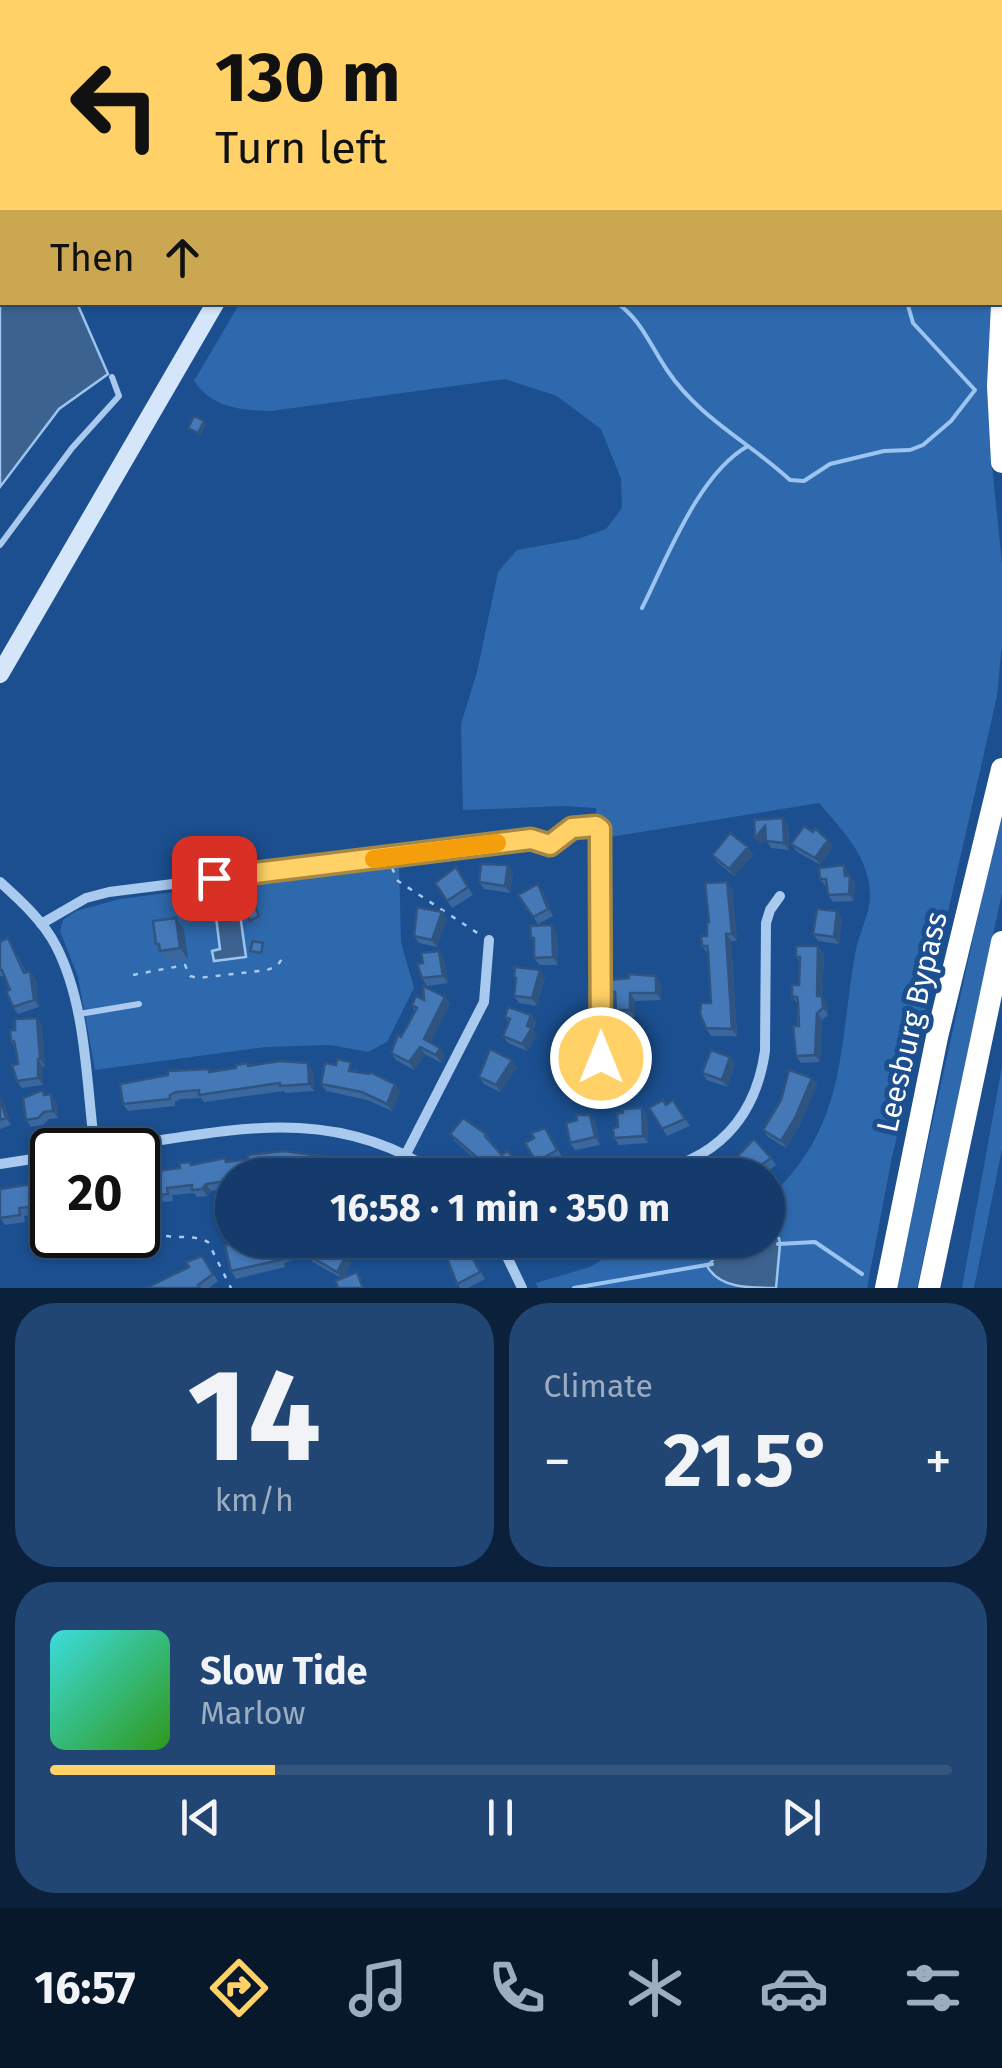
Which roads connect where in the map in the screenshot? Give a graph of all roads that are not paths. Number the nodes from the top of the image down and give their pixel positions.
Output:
1 (214, 305) edge
2 (1002, 305) edge
3 (112, 377) dead end
4 (1002, 462) edge
5 (0, 546) edge
6 (0, 674) edge
7 (1002, 770) edge
8 (550, 845) joint
9 (0, 882) edge
10 (780, 896) dead end
11 (41, 924) junction
12 (488, 940) road end
13 (1002, 942) edge
14 (139, 1004) dead end
15 (78, 1014) junction
16 (601, 1058) edge
17 (92, 1128) edge
18 (160, 1141) edge
19 (406, 1154) junction
20 (412, 1158) edge
21 (694, 1158) edge
22 (30, 1159) edge
23 (0, 1164) edge
24 (508, 1258) edge
25 (522, 1288) edge
26 (886, 1288) edge
27 (928, 1288) edge

1 - 6 main road
2 - 4 highway
3 - 5 lane
7 - 26 highway, Leesburg Bypass
8 - 11 street
8 - 16 lane
9 - 11 street
10 - 21 street
11 - 15 street
12 - 19 street
13 - 27 highway
14 - 15 lane
15 - 17 street
18 - 19 street
19 - 20 street
22 - 23 street
24 - 25 street

